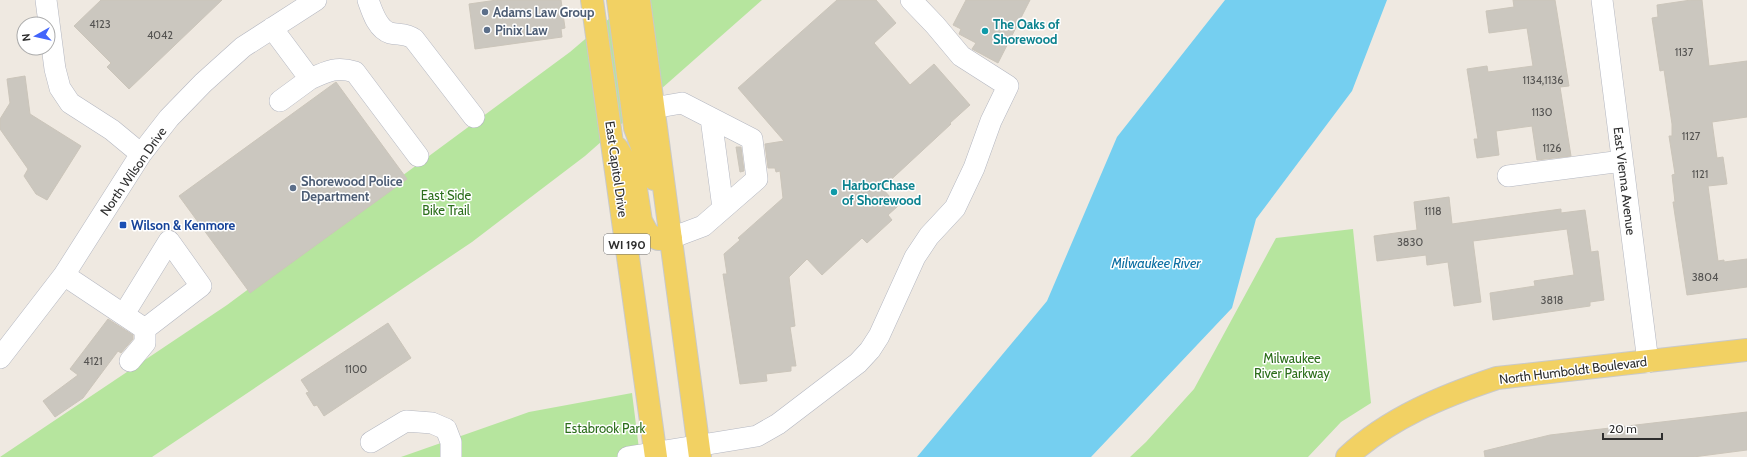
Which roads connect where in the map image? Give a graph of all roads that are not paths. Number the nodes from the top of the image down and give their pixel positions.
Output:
1 (46, 0) edge
2 (316, 0) edge
3 (368, 0) edge
4 (592, 0) edge
5 (618, 0) edge
6 (639, 0) edge
7 (912, 0) edge
8 (1602, 0) edge
9 (272, 28) junction
10 (310, 78) junction
11 (280, 101) dead end
12 (653, 108) junction
13 (474, 117) dead end
14 (711, 118) junction
15 (613, 140) junction
16 (141, 154) junction
17 (418, 156) dead end
18 (1622, 161) junction
19 (1508, 176) dead end
20 (723, 208) junction
21 (670, 229) junction
22 (64, 275) junction
23 (124, 314) junction
24 (145, 329) junction
25 (1747, 350) edge
26 (0, 358) edge
27 (130, 361) dead end
28 (1648, 362) junction
29 (371, 442) dead end
30 (699, 451) edge
31 (656, 454) edge
32 (450, 457) edge
33 (628, 457) edge
34 (1347, 457) edge

1 - 16 street
2 - 9 street, North Wilson Drive
3 - 13 street
4 - 15 main road, East Capitol Drive / WI 190
5 - 21 main road
6 - 12 main road
7 - 30 street
8 - 18 street, East Vienna Avenue
9 - 10 street
9 - 16 street, North Wilson Drive
10 - 11 street
10 - 17 street
12 - 14 street
12 - 21 main road
14 - 20 street
14 - 20 street
15 - 21 main road
15 - 31 main road, East Capitol Drive / WI 190
16 - 22 street, North Wilson Drive
18 - 19 street
18 - 28 street, East Vienna Avenue
20 - 21 street
21 - 30 main road
22 - 23 street
22 - 26 street, North Wilson Drive
23 - 24 street
23 - 24 street
24 - 27 street
25 - 28 main road, North Humboldt Boulevard
28 - 34 main road, North Humboldt Boulevard
29 - 32 street
30 - 31 street
31 - 33 street

